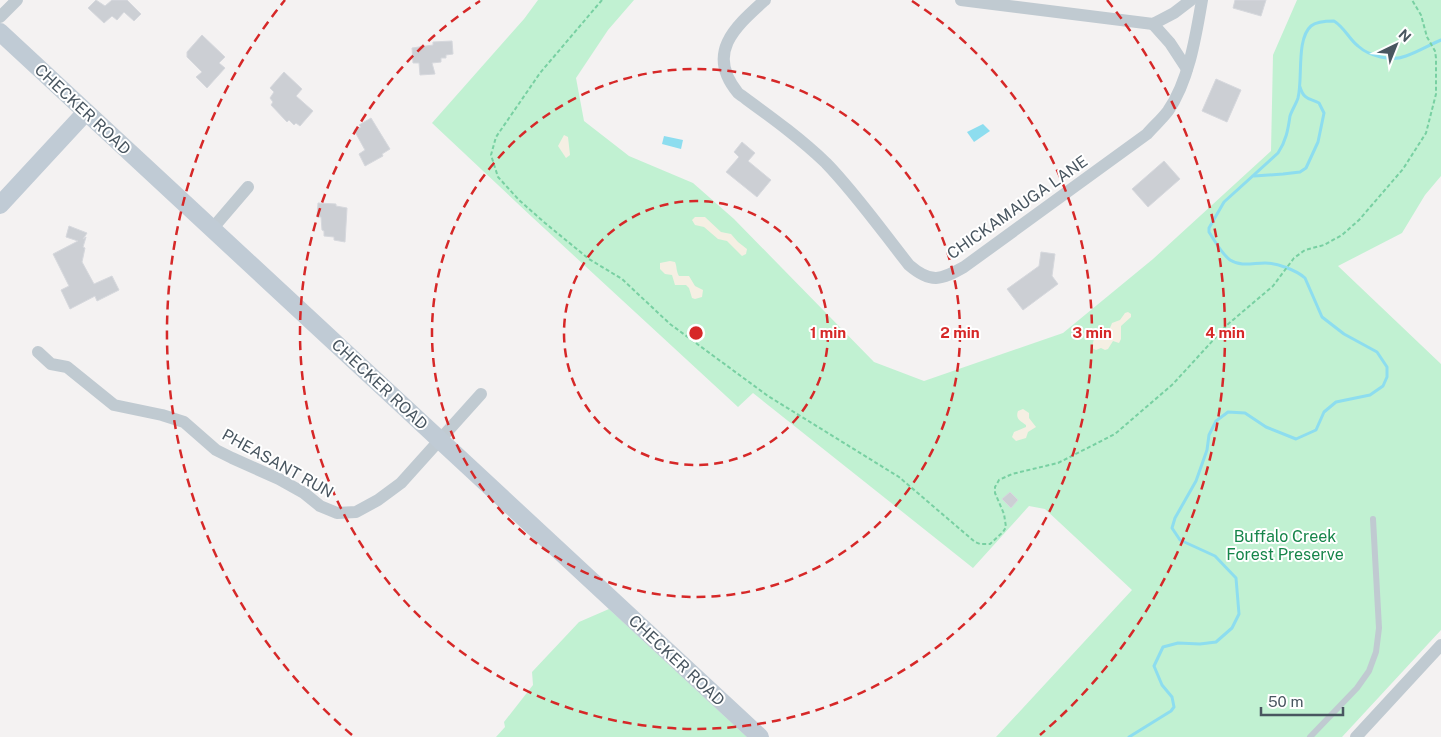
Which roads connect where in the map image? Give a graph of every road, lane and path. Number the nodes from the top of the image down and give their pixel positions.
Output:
1 (18, 0) edge
2 (602, 0) edge
3 (765, 0) edge
4 (962, 0) edge
5 (1191, 0) edge
6 (1202, 0) edge
7 (1412, 0) edge
8 (0, 17) edge
9 (1153, 24) junction
10 (0, 32) edge
11 (1187, 69) junction
12 (86, 112) junction
13 (248, 187) dead end
14 (0, 205) edge
15 (212, 229) junction
16 (38, 352) dead end
17 (481, 394) dead end
18 (440, 440) junction
19 (1373, 519) dead end
20 (1441, 645) edge
21 (760, 737) edge
22 (1310, 737) edge
23 (1356, 737) edge

1 - 8 street
2 - 7 path
3 - 11 street, CHICKAMAUGA LANE
4 - 9 street
5 - 9 street
6 - 11 street, CHICKAMAUGA LANE
9 - 11 street
10 - 12 street, CHECKER ROAD
12 - 14 street
12 - 15 street, CHECKER ROAD
13 - 15 street
15 - 18 street, CHECKER ROAD
16 - 18 street, PHEASANT RUN
17 - 18 street, PHEASANT RUN
18 - 21 street, CHECKER ROAD
19 - 22 lane
20 - 23 street

